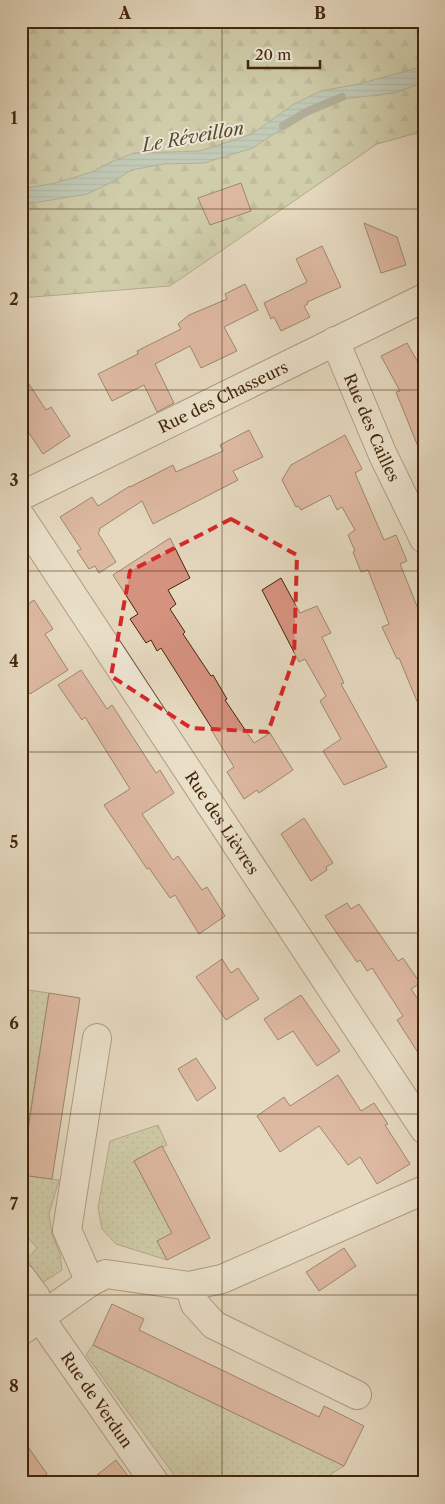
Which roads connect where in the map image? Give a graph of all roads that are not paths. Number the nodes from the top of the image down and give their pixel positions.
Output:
1 (424, 298) edge
2 (335, 341) junction
3 (21, 496) edge
4 (21, 517) edge
5 (424, 539) edge
6 (96, 1038) dead end
7 (424, 1129) edge
8 (424, 1190) edge
9 (21, 1277) edge
10 (90, 1282) junction
11 (189, 1286) junction
12 (31, 1325) edge
13 (357, 1395) dead end
14 (155, 1483) edge

1 - 2 street, Rue des Chasseurs
2 - 3 street, Rue des Chasseurs
2 - 5 street, Rue des Cailles
4 - 7 street, Rue des Lièvres
6 - 10 street
8 - 11 street
9 - 12 street
10 - 11 street
10 - 12 street
11 - 13 street
12 - 14 street, Rue de Verdun

